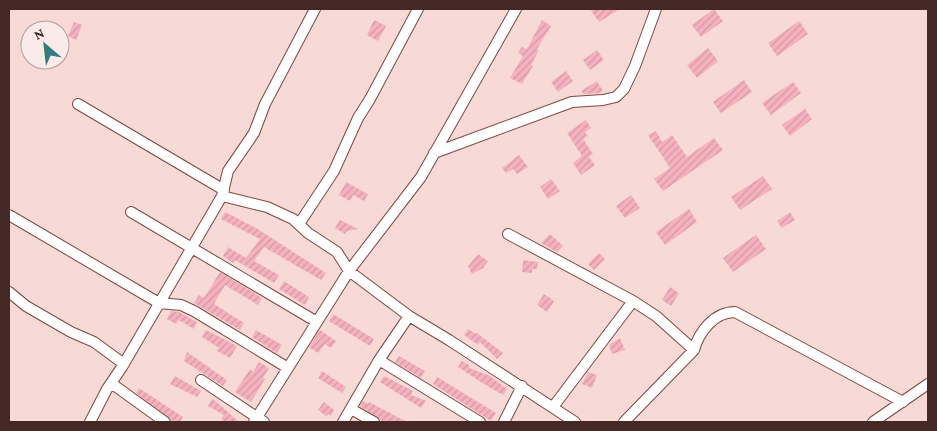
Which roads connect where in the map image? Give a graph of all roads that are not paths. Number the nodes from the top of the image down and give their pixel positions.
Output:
1 (315, 9) edge
2 (418, 9) edge
3 (516, 9) edge
4 (656, 9) edge
5 (78, 104) dead end
6 (434, 152) junction
7 (223, 193) junction
8 (131, 212) dead end
9 (9, 215) edge
10 (299, 224) junction
11 (508, 234) dead end
12 (192, 248) junction
13 (349, 271) junction
14 (9, 292) edge
15 (633, 300) junction
16 (159, 303) junction
17 (409, 316) junction
18 (317, 322) junction
19 (694, 350) junction
20 (379, 360) junction
21 (124, 364) junction
22 (288, 368) junction
23 (928, 376) edge
24 (201, 380) dead end
25 (111, 383) junction
26 (522, 386) junction
27 (925, 386) edge
28 (903, 402) junction
29 (553, 407) junction
30 (351, 409) junction
31 (258, 421) edge
32 (90, 422) edge
33 (165, 422) edge
34 (343, 422) edge
35 (374, 422) edge
36 (480, 422) edge
37 (504, 422) edge
38 (575, 422) edge
39 (624, 422) edge
40 (873, 422) edge

1 - 7 street
2 - 10 street
3 - 6 street
4 - 6 street
5 - 7 street
6 - 13 street
7 - 10 street
7 - 12 street
8 - 12 street
9 - 16 street
10 - 13 street
11 - 15 street
12 - 16 street
12 - 18 street
13 - 17 street
13 - 18 street
14 - 21 street
15 - 19 street
15 - 29 street
16 - 21 street
16 - 22 street
17 - 20 street
17 - 26 street
18 - 22 street
19 - 28 street
19 - 39 street
20 - 30 street
20 - 36 street
21 - 25 street
22 - 31 street
23 - 27 street
24 - 31 street
25 - 32 street
25 - 33 street
26 - 29 street
26 - 37 street
27 - 28 street
28 - 40 street
29 - 38 street
30 - 34 street
30 - 35 street

